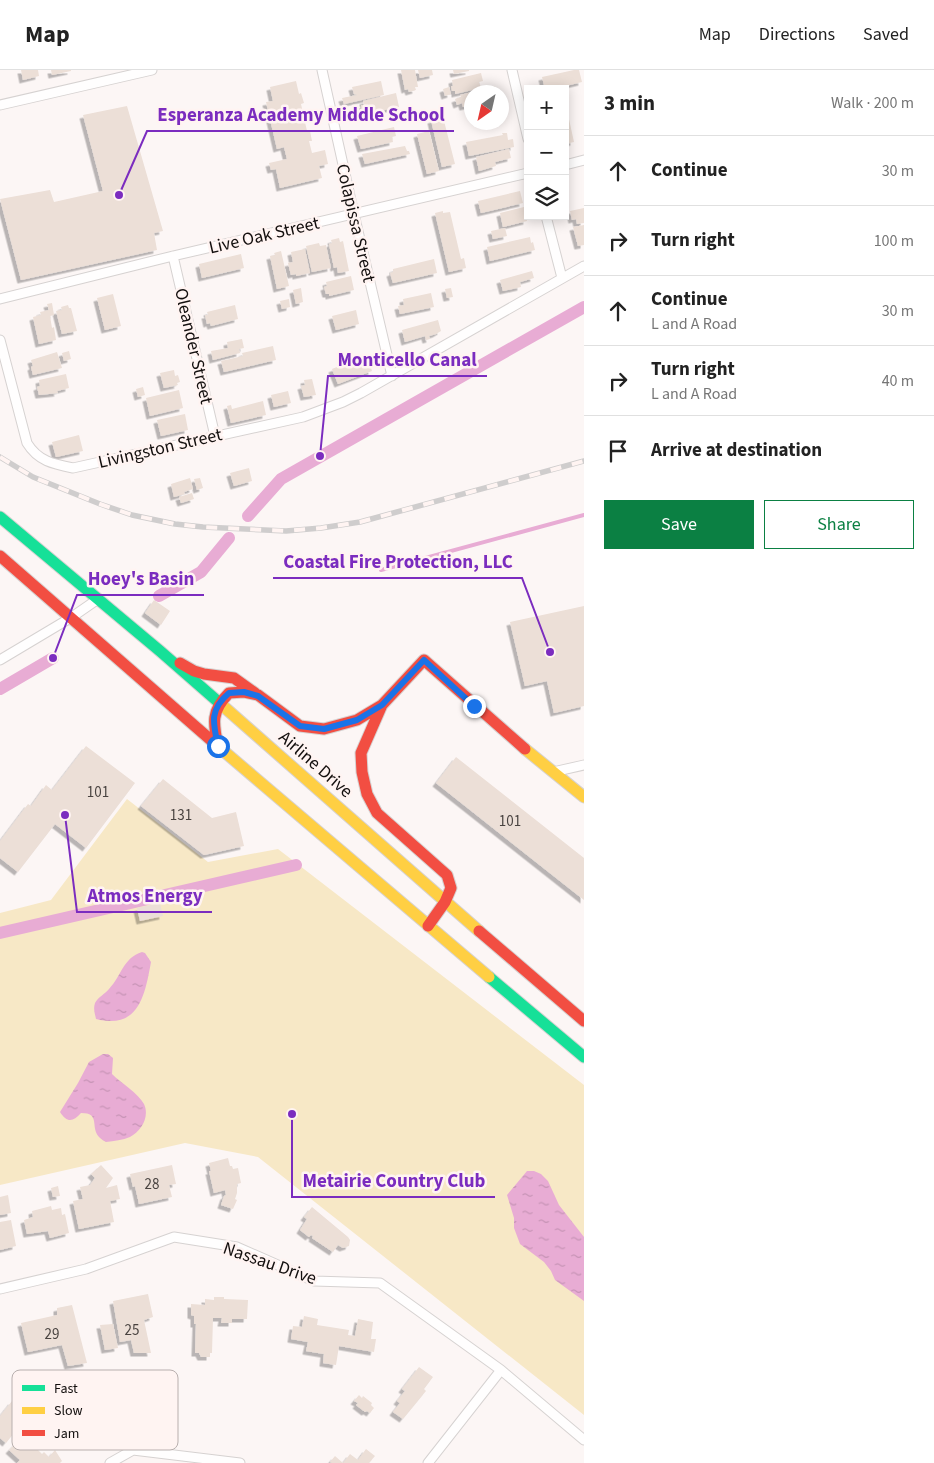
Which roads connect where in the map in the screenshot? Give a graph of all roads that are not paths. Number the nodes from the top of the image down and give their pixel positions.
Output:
1 (152, 70) edge
2 (322, 70) edge
3 (512, 70) edge
4 (129, 73) edge
5 (0, 105) edge
6 (526, 130) edge
7 (584, 160) edge
8 (569, 164) edge
9 (524, 174) edge
10 (354, 214) junction
11 (547, 220) edge
12 (173, 256) junction
13 (584, 266) edge
14 (562, 278) junction
15 (0, 299) edge
16 (0, 340) edge
17 (392, 376) junction
18 (215, 436) junction
19 (0, 517) edge
20 (0, 556) edge
21 (98, 599) junction
22 (72, 617) junction
23 (160, 651) junction
24 (0, 660) edge
25 (258, 696) junction
26 (219, 703) junction
27 (382, 705) junction
28 (218, 746) junction
29 (584, 765) edge
30 (553, 772) junction
31 (584, 797) edge
32 (445, 902) junction
33 (428, 926) junction
34 (584, 1021) edge
35 (584, 1057) edge
36 (0, 1289) edge
37 (500, 1370) junction
38 (584, 1440) edge
39 (110, 1463) edge
40 (240, 1463) edge
41 (428, 1463) edge

1 - 4 street
2 - 10 street, Colapissa Street
3 - 6 street
4 - 5 street
7 - 8 street
9 - 10 street, Live Oak Street
10 - 12 street, Live Oak Street
10 - 17 street, Colapissa Street
11 - 14 street
12 - 15 street, Live Oak Street
12 - 18 street, Oleander Street
13 - 14 street, Livingston Street
14 - 17 street, Livingston Street
16 - 18 street, Livingston Street
17 - 18 street, Livingston Street
19 - 21 main road, Airline Drive
20 - 22 main road
21 - 22 street
21 - 23 main road, Airline Drive
22 - 24 street
22 - 28 main road
23 - 25 main road
23 - 26 main road, Airline Drive
25 - 26 main road
25 - 27 main road
26 - 28 main road
26 - 32 main road, Airline Drive
27 - 30 main road
27 - 32 main road
28 - 33 main road
29 - 30 street
30 - 31 main road
32 - 33 main road
32 - 34 main road, Airline Drive
33 - 35 main road
36 - 37 street, Nassau Drive
37 - 38 street, Nassau Drive
37 - 41 street
39 - 40 street

